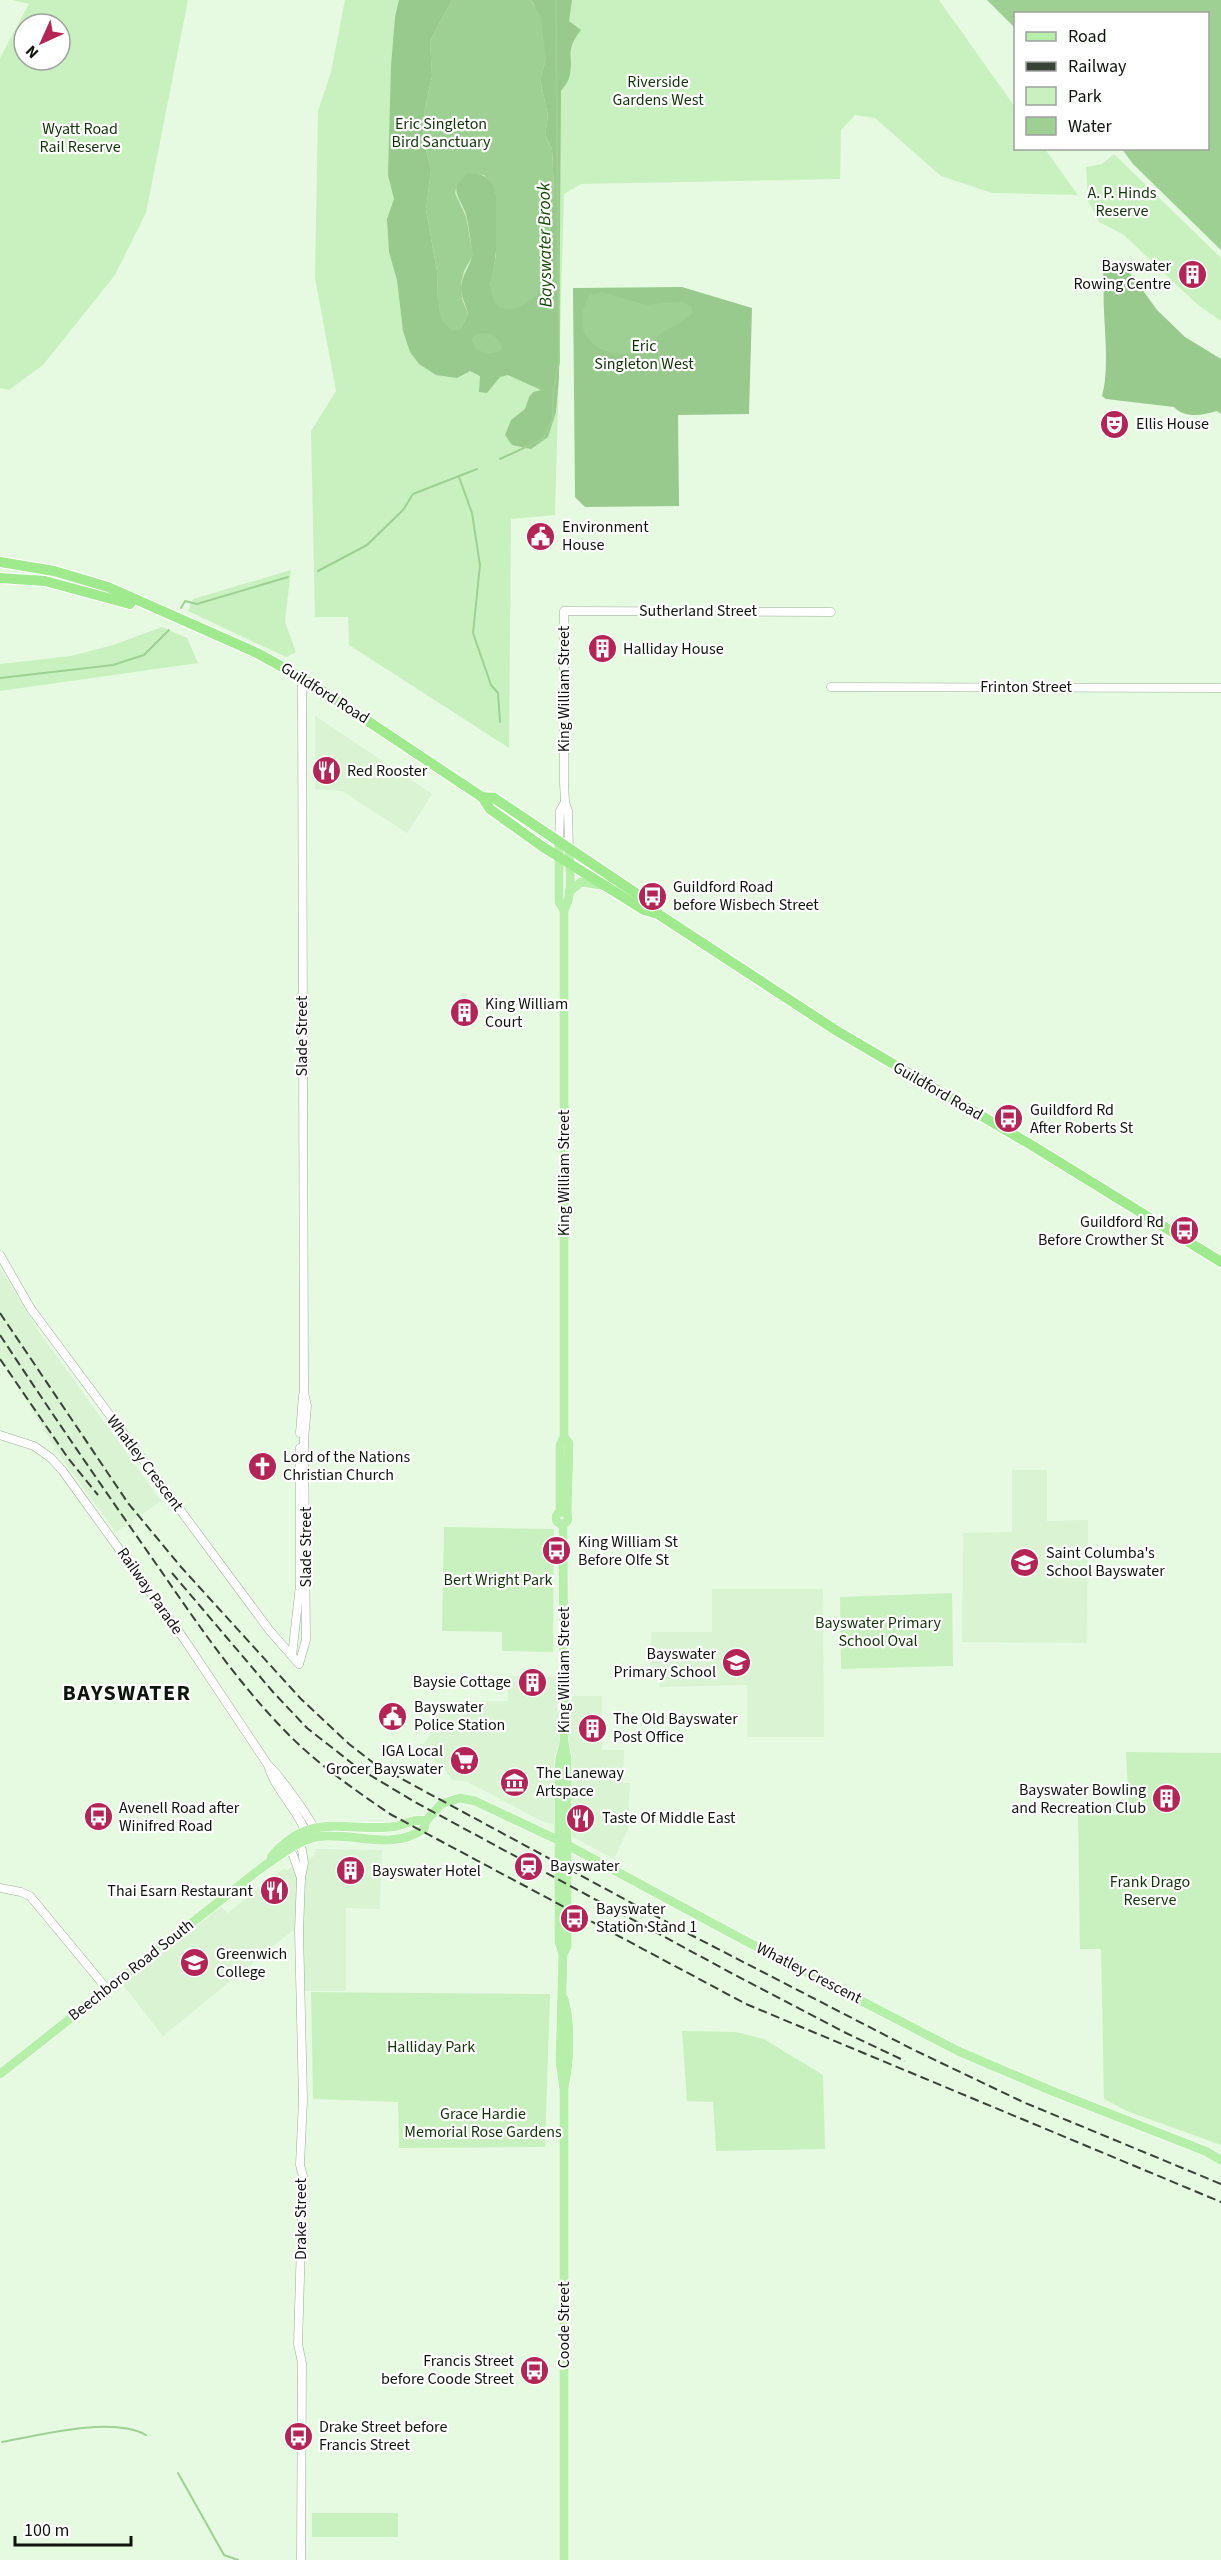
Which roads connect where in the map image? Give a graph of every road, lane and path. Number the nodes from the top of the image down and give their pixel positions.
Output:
1 (0, 564) edge
2 (0, 578) edge
3 (157, 611) junction
4 (564, 611) joint
5 (831, 612) dead end
6 (306, 680) junction
7 (831, 687) dead end
8 (1221, 688) edge
9 (482, 797) junction
10 (564, 846) junction
11 (564, 860) junction
12 (605, 886) junction
13 (569, 892) junction
14 (564, 910) junction
15 (658, 914) junction
16 (0, 1255) edge
17 (1221, 1262) edge
18 (304, 1393) junction
19 (0, 1435) edge
20 (12, 1439) junction
21 (0, 1441) edge
22 (292, 1656) junction
23 (299, 1664) joint
24 (564, 1744) junction
25 (426, 1821) junction
26 (567, 1824) joint
27 (312, 1833) junction
28 (296, 1840) junction
29 (563, 1843) junction
30 (287, 1847) junction
31 (301, 1878) junction
32 (0, 1887) edge
33 (107, 1989) junction
34 (0, 2074) edge
35 (1205, 2151) junction
36 (1221, 2154) edge
37 (1221, 2160) edge
38 (301, 2560) edge
39 (564, 2560) edge

1 - 3 highway, Guildford Road
2 - 3 highway, Guildford Road
3 - 6 highway, Guildford Road
4 - 5 street, Sutherland Street
4 - 10 street, King William Street
6 - 9 highway, Guildford Road
6 - 18 street, Slade Street
7 - 8 street, Frinton Street
9 - 10 highway, Guildford Road
9 - 11 highway, Guildford Road
10 - 11 main road, King William Street
10 - 15 highway, Guildford Road
11 - 12 highway, Guildford Road
11 - 13 main road, King William Street
11 - 14 main road, King William Street
12 - 13 main road
12 - 15 highway, Guildford Road
13 - 14 main road, King William Street
14 - 24 main road, King William Street
15 - 17 highway, Guildford Road
16 - 22 street, Whatley Crescent
18 - 22 street, Slade Street
18 - 23 street, Slade Street
19 - 20 street, Railway Parade
20 - 21 street, Railway Parade
20 - 27 street, Railway Parade
22 - 23 street, Whatley Crescent
24 - 26 main road, King William Street
24 - 29 main road, King William Street
25 - 27 main road
25 - 27 main road, Whatley Crescent
25 - 29 main road, Whatley Crescent
26 - 29 main road, Coode Street
27 - 28 main road, Beechboro Road South
28 - 30 main road, Beechboro Road South
28 - 31 street, Drake Street
29 - 35 main road, Whatley Crescent
29 - 39 main road, Coode Street
30 - 31 street, Drake Street
30 - 33 main road, Beechboro Road South
31 - 38 street, Drake Street
32 - 33 street
33 - 34 main road, Beechboro Road South
35 - 36 main road, Whatley Crescent
35 - 37 main road, Whatley Crescent

